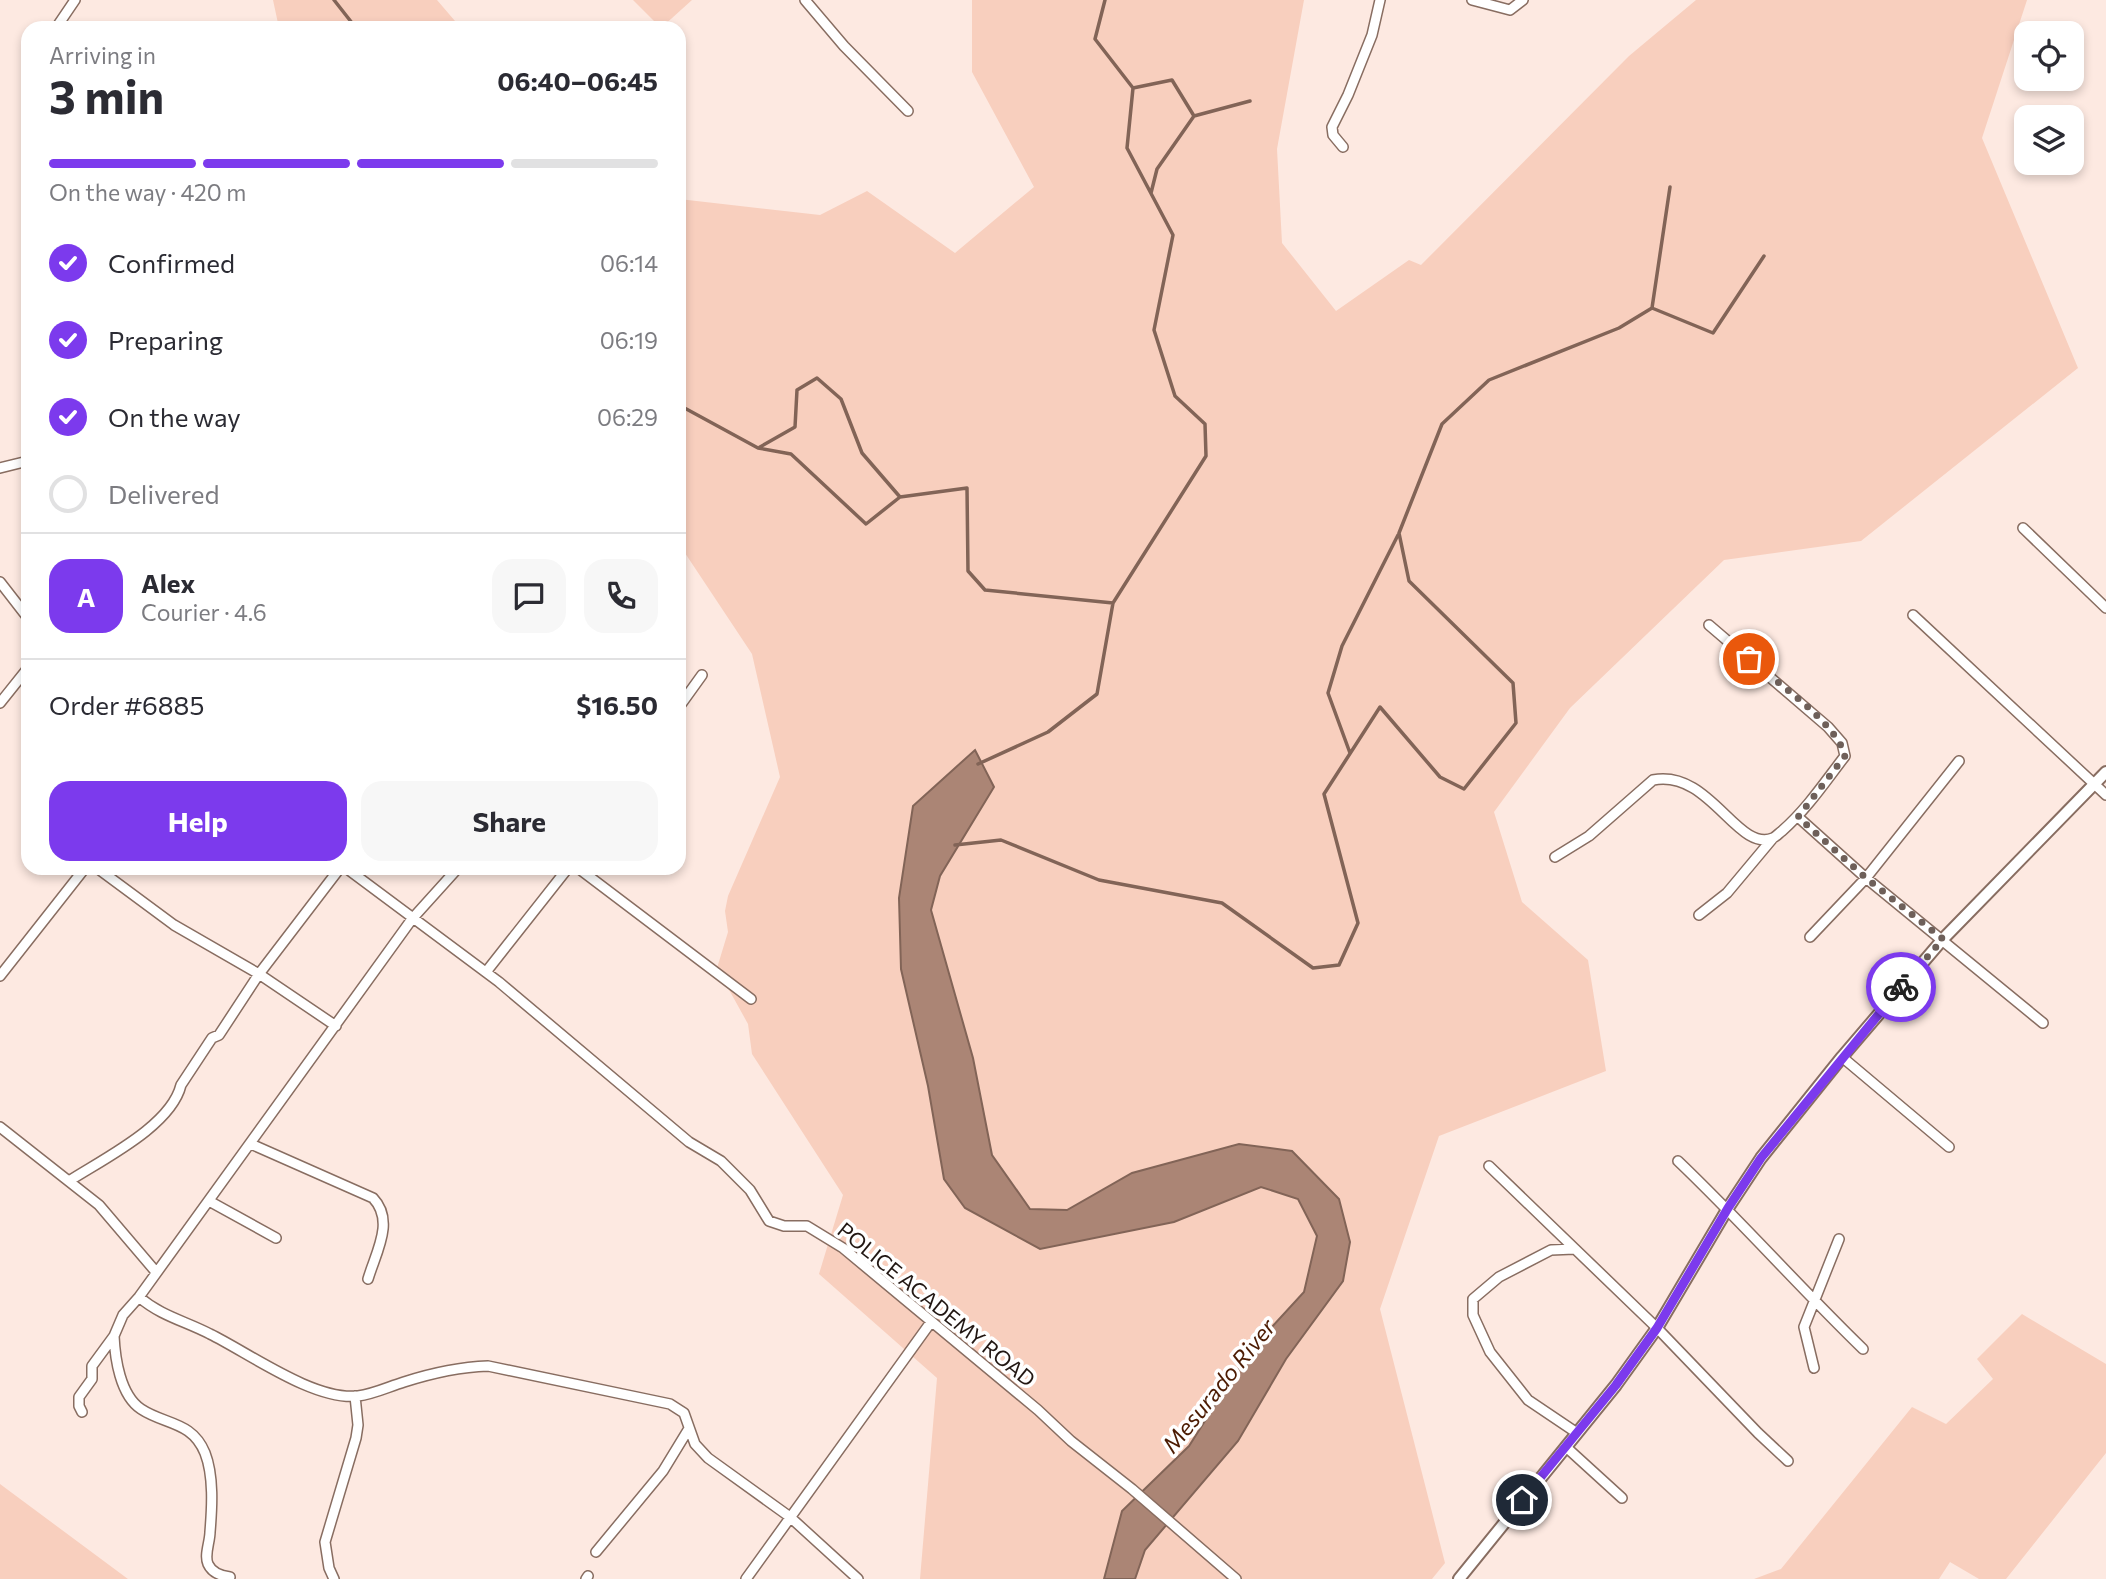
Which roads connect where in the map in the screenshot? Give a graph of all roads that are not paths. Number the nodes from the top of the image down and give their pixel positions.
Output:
1 (75, 0) edge
2 (805, 0) edge
3 (1380, 0) edge
4 (1472, 0) edge
5 (1523, 0) edge
6 (61, 21) edge
7 (908, 111) dead end
8 (1343, 147) dead end
9 (21, 463) edge
10 (0, 468) edge
11 (2023, 528) dead end
12 (0, 582) edge
13 (2106, 608) edge
14 (21, 609) edge
15 (1913, 615) dead end
16 (1709, 625) dead end
17 (702, 675) dead end
18 (21, 677) edge
19 (686, 697) edge
20 (0, 704) edge
21 (1959, 761) dead end
22 (2106, 772) edge
23 (2094, 784) junction
24 (2106, 795) edge
25 (1798, 817) junction
26 (1773, 838) junction
27 (1555, 857) dead end
28 (79, 875) edge
29 (106, 875) edge
30 (335, 875) edge
31 (355, 875) edge
32 (452, 875) edge
33 (562, 875) edge
34 (587, 875) edge
35 (1866, 878) junction
36 (1699, 915) dead end
37 (412, 919) junction
38 (1810, 937) dead end
39 (1943, 939) junction
40 (485, 972) junction
41 (259, 974) junction
42 (0, 976) edge
43 (751, 999) dead end
44 (2043, 1023) dead end
45 (335, 1026) junction
46 (1842, 1057) junction
47 (0, 1127) edge
48 (251, 1144) junction
49 (1949, 1147) dead end
50 (1678, 1161) dead end
51 (1489, 1166) dead end
52 (69, 1181) junction
53 (209, 1201) junction
54 (1728, 1208) junction
55 (276, 1238) dead end
56 (1839, 1239) dead end
57 (1574, 1250) junction
58 (156, 1272) junction
59 (368, 1279) dead end
60 (139, 1297) junction
61 (1815, 1302) junction
62 (931, 1322) junction
63 (1657, 1328) junction
64 (114, 1336) junction
65 (1863, 1349) dead end
66 (1814, 1368) dead end
67 (355, 1396) junction
68 (82, 1412) dead end
69 (688, 1430) junction
70 (1577, 1433) junction
71 (1566, 1447) junction
72 (1788, 1461) dead end
73 (1622, 1498) dead end
74 (790, 1517) junction
75 (596, 1552) dead end
76 (1233, 1576) edge
77 (230, 1577) edge
78 (334, 1579) edge
79 (746, 1579) edge
80 (858, 1579) edge
81 (1459, 1579) edge

1 - 6 street
2 - 7 street
3 - 8 street
4 - 5 street
9 - 10 street
11 - 13 street
12 - 14 street
15 - 23 street
16 - 25 street
17 - 19 street
18 - 20 street
21 - 35 street
22 - 23 street
23 - 24 street
23 - 39 street
25 - 26 street
25 - 35 street
26 - 27 street
26 - 36 street
28 - 42 street
29 - 41 street
30 - 41 street
31 - 37 street, POLICE ACADEMY ROAD
32 - 37 street
33 - 40 street
34 - 43 street
35 - 38 street
35 - 39 street
37 - 40 street, POLICE ACADEMY ROAD
37 - 45 street
39 - 44 street
39 - 46 street
40 - 62 street, POLICE ACADEMY ROAD
41 - 45 street
41 - 52 street
45 - 48 street
46 - 49 street
46 - 54 street
47 - 52 street
48 - 53 street
48 - 59 street
50 - 54 street
51 - 57 street
52 - 58 street
53 - 55 street
53 - 58 street
54 - 61 street
54 - 63 street
56 - 61 street
57 - 63 street
57 - 70 street
58 - 60 street
60 - 64 street
60 - 67 street
61 - 65 street
61 - 66 street
62 - 74 street
62 - 76 street, POLICE ACADEMY ROAD
63 - 70 street
63 - 72 street
64 - 68 street
64 - 77 street
67 - 69 street
67 - 78 street
69 - 74 street
69 - 75 street
70 - 71 street
71 - 73 street
71 - 81 street
74 - 79 street
74 - 80 street

